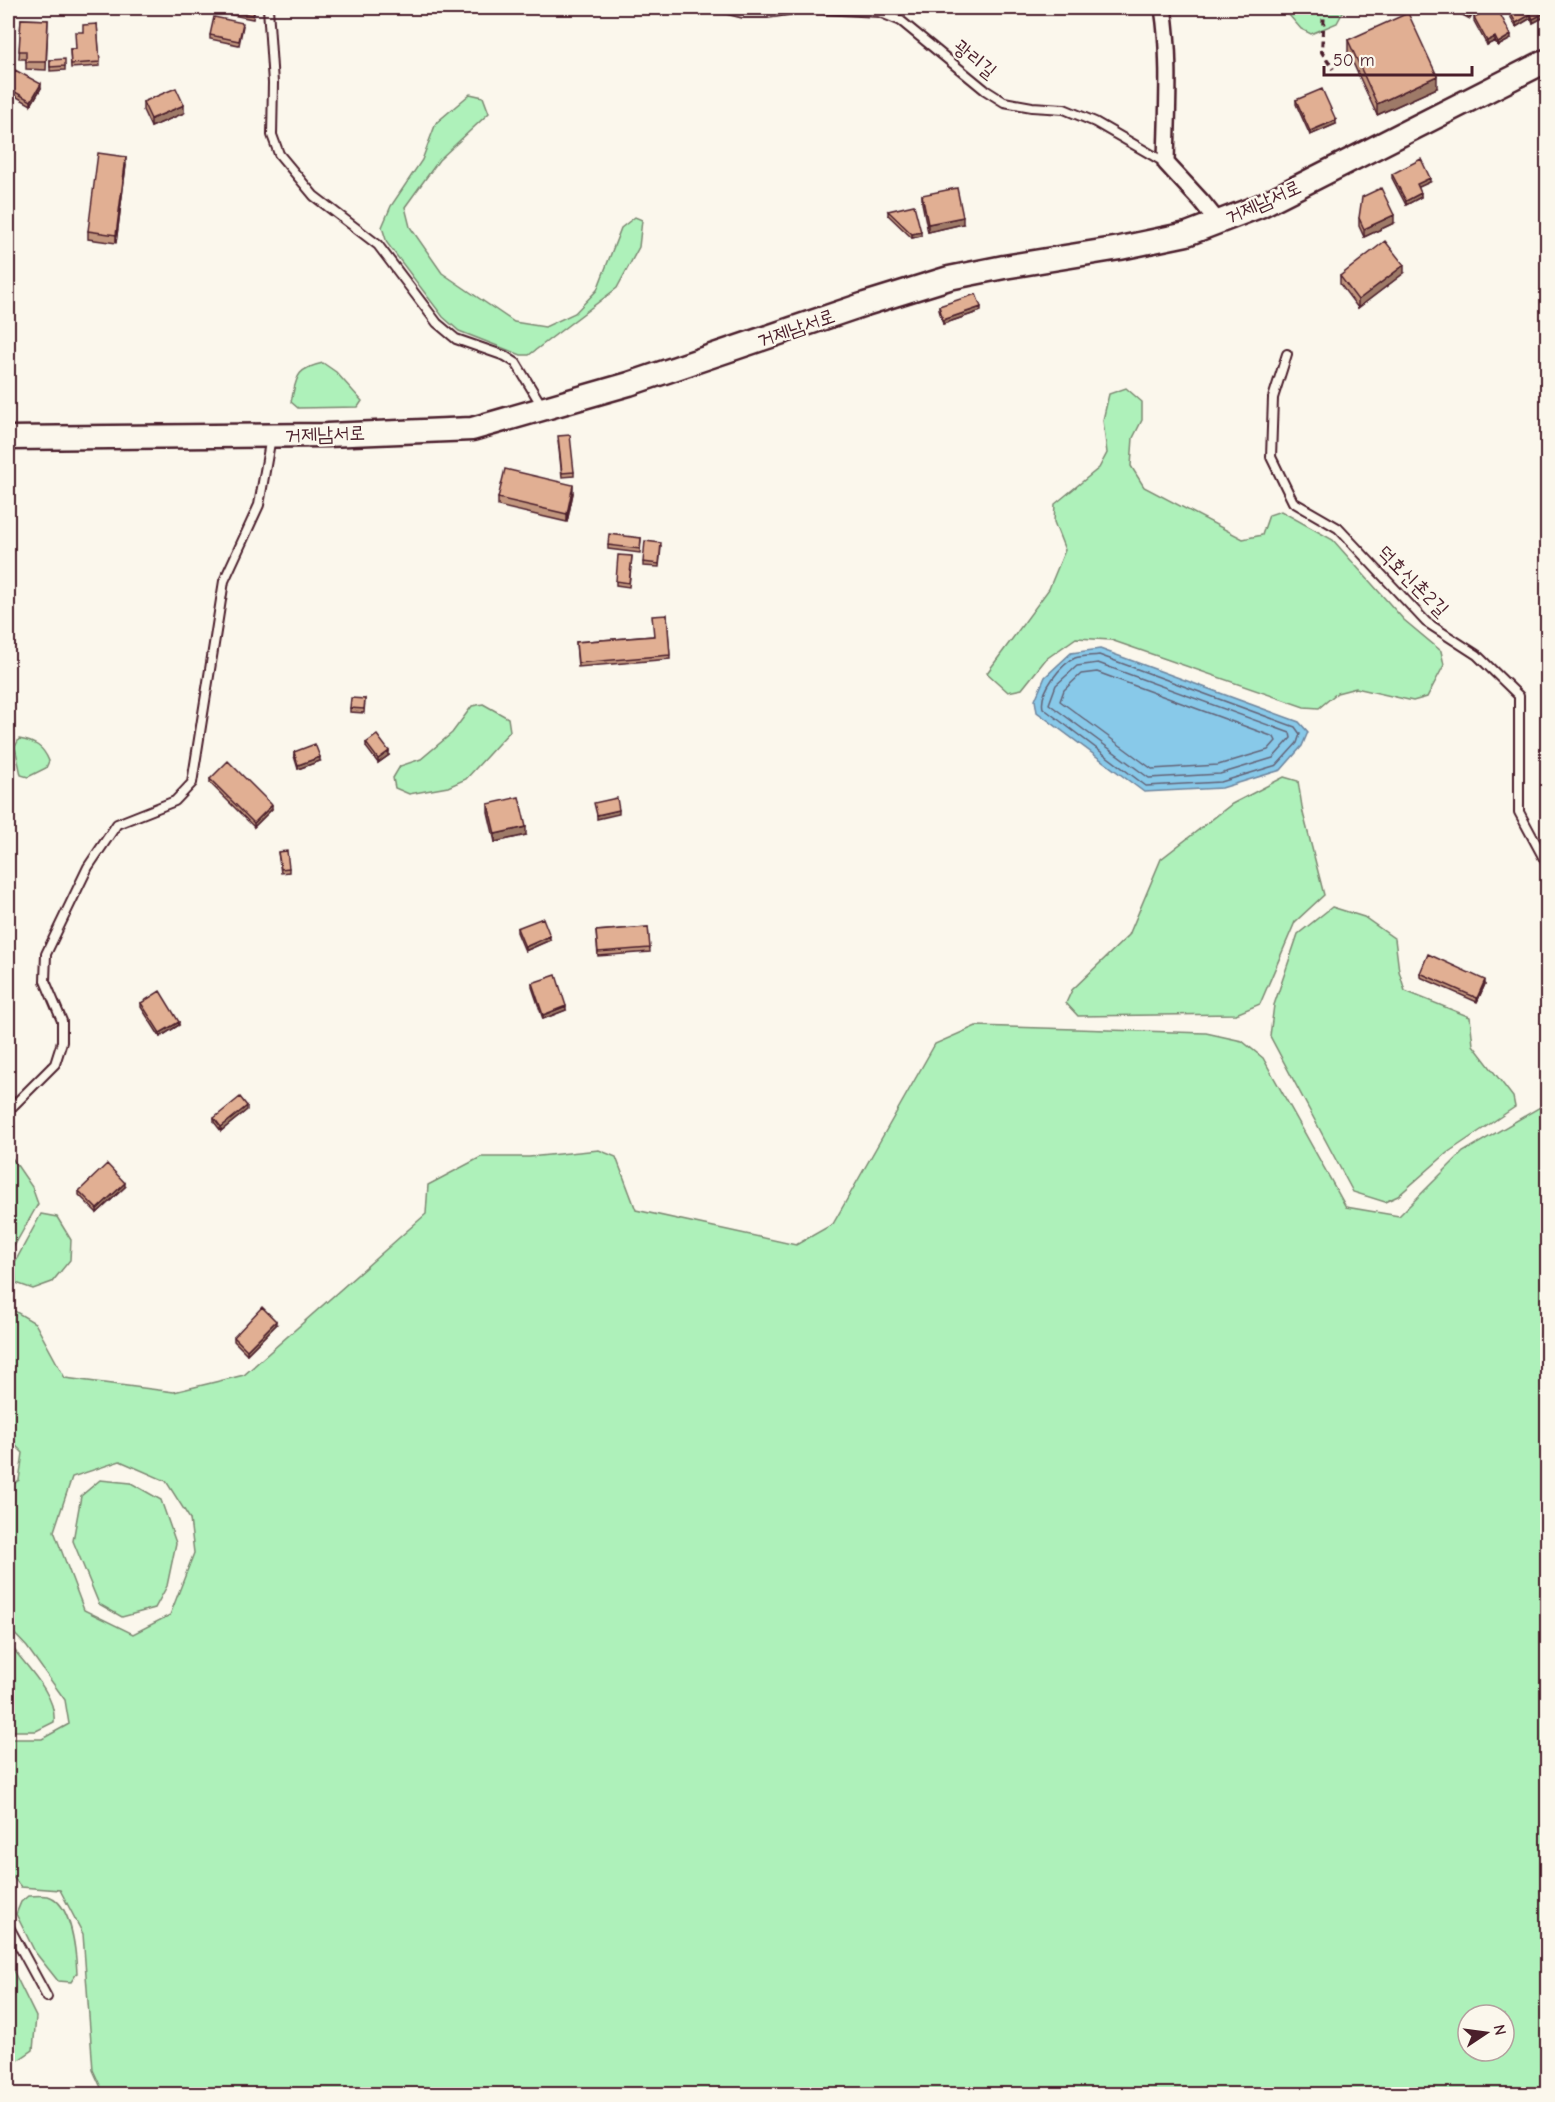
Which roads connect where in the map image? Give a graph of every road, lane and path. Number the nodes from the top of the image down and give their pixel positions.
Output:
1 (268, 8) edge
2 (723, 8) edge
3 (1163, 8) edge
4 (1324, 8) edge
5 (1548, 60) edge
6 (1333, 69) dead end
7 (1166, 163) junction
8 (1218, 222) junction
9 (1287, 354) dead end
10 (544, 410) junction
11 (271, 436) junction
12 (8, 438) edge
13 (1548, 866) edge
14 (8, 1111) edge
15 (8, 1925) edge
16 (47, 1997) dead end

1 - 10 lane
2 - 7 lane, 광리길
3 - 7 street
4 - 6 path
5 - 8 main road, 거제남서로
7 - 8 street
8 - 10 main road, 거제남서로
9 - 13 lane, 덕호신촌2길
10 - 11 main road, 거제남서로
11 - 12 main road, 거제남서로
11 - 14 lane
15 - 16 lane

